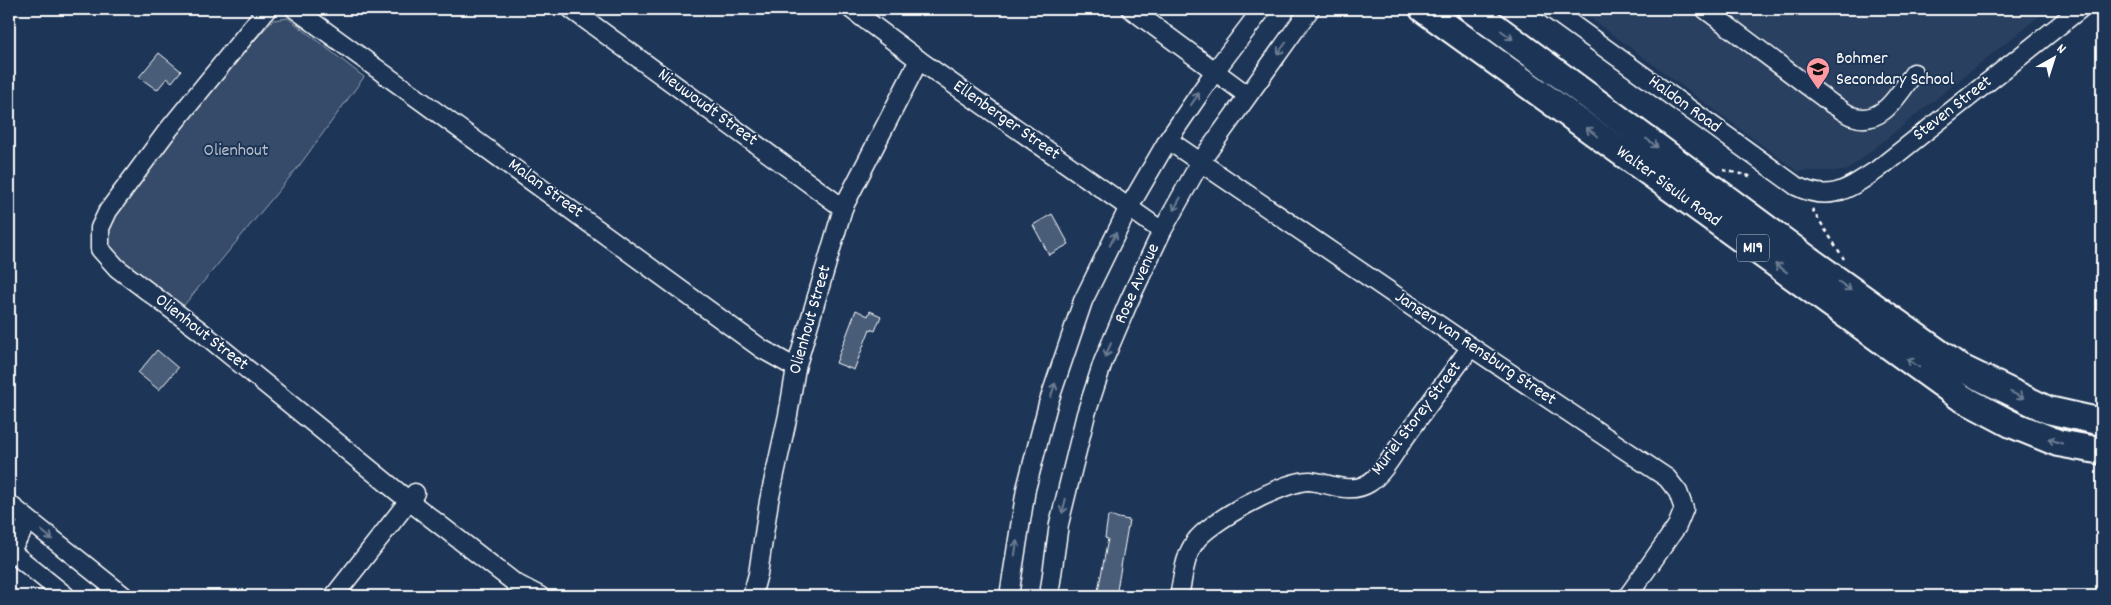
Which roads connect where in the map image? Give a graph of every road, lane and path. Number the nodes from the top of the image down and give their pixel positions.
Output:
1 (267, 9) edge
2 (295, 9) edge
3 (571, 9) edge
4 (851, 9) edge
5 (1130, 9) edge
6 (1262, 9) edge
7 (1310, 9) edge
8 (1423, 9) edge
9 (1471, 9) edge
10 (1551, 9) edge
11 (1705, 9) edge
12 (2080, 9) edge
13 (919, 60) junction
14 (1542, 62) junction
15 (1214, 71) junction
16 (1914, 73) dead end
17 (1527, 84) junction
18 (1247, 95) junction
19 (1168, 140) junction
20 (1201, 161) junction
21 (1722, 170) dead end
22 (1668, 171) junction
23 (1759, 178) dead end
24 (1820, 194) joint
25 (843, 208) junction
26 (1128, 209) junction
27 (1162, 232) junction
28 (1470, 347) junction
29 (796, 368) junction
30 (1973, 374) junction
31 (1960, 397) junction
32 (2102, 422) edge
33 (2102, 451) edge
34 (412, 497) junction
35 (9, 504) edge
36 (29, 521) junction
37 (9, 551) edge
38 (66, 596) edge
39 (124, 596) edge
40 (334, 596) edge
41 (540, 596) edge
42 (752, 596) edge
43 (1009, 596) edge
44 (1049, 596) edge
45 (1179, 596) edge
46 (1628, 596) edge

1 - 34 street, Olienhout Street
2 - 29 street, Malan Street
3 - 25 street, Nieuwoudt Street
4 - 13 street, Ellenberger Street
5 - 15 street
6 - 15 street
7 -> 18 street, Rose Avenue
8 - 17 highway, Walter Sisulu Road / M19
9 -> 14 highway, Walter Sisulu Road / M19
10 - 24 street, Haldon Road
11 - 16 street
12 - 24 street, Steven Street
13 - 25 street, Olienhout Street
13 - 26 street, Ellenberger Street
14 - 17 highway
14 -> 22 highway, Walter Sisulu Road / M19
15 - 18 street
19 -> 15 street
22 -> 17 highway, Walter Sisulu Road / M19
18 - 20 street, Rose Avenue
19 - 20 street, Jansen van Rensburg Street
19 - 26 street
20 -> 27 street, Rose Avenue
20 - 28 street, Jansen van Rensburg Street
21 - 23 path
22 -> 30 highway, Walter Sisulu Road / M19
31 -> 22 highway, Walter Sisulu Road / M19
25 - 29 street, Olienhout Street
26 - 27 street, Ellenberger Street
43 -> 26 street
27 -> 44 street, Rose Avenue
28 - 45 street, Muriel Storey Street
28 - 46 street, Jansen van Rensburg Street
29 - 42 street, Olienhout Street
30 - 31 highway
30 -> 32 highway, Walter Sisulu Road / M19
33 -> 31 highway, Walter Sisulu Road / M19
34 - 40 street
34 - 41 street, Olienhout Street
35 - 36 street
36 - 37 street
36 -> 39 street
37 - 38 street

